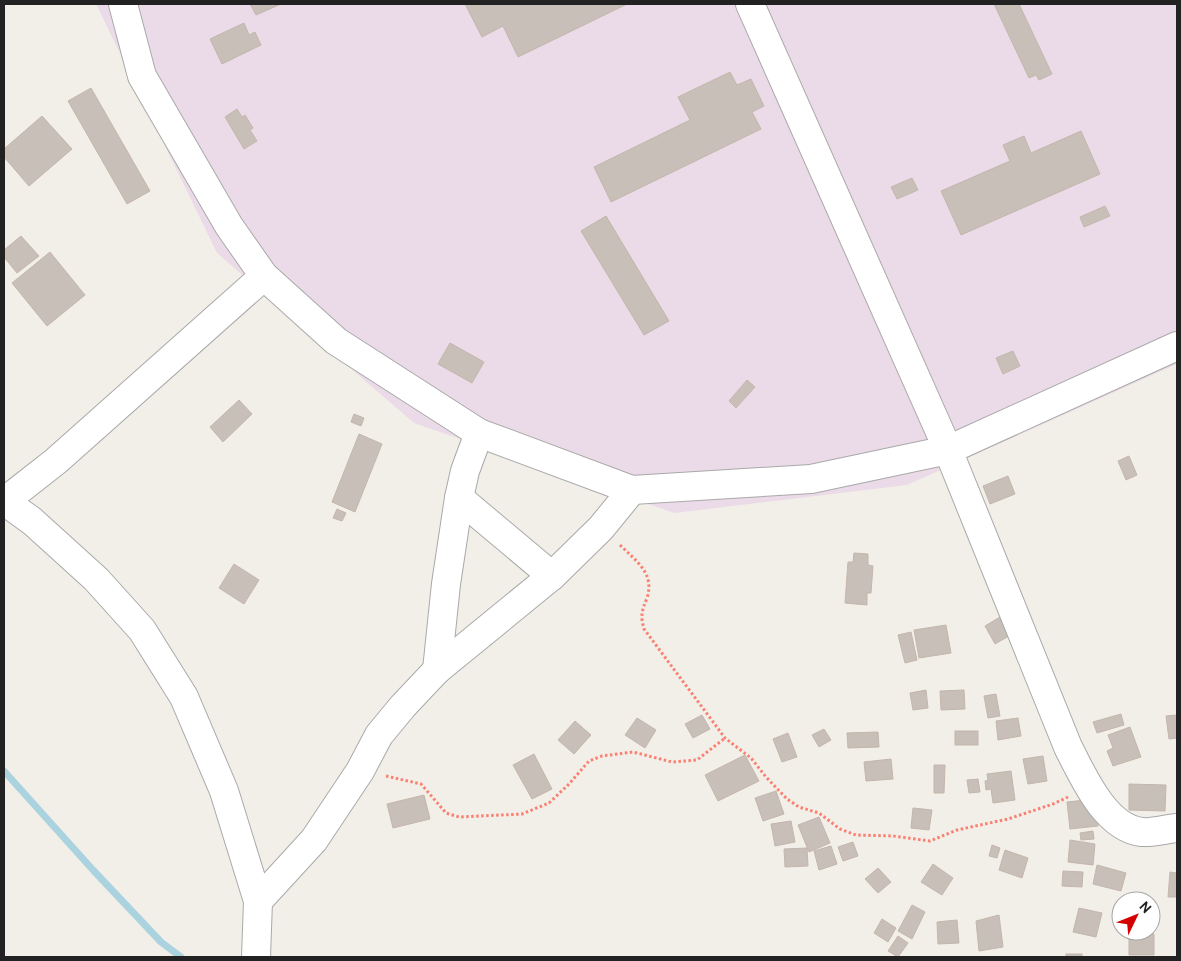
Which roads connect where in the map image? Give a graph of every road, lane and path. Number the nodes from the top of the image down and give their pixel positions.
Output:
1 (124, 4) edge
2 (750, 4) edge
3 (264, 276) junction
4 (1177, 346) edge
5 (480, 433) junction
6 (948, 450) junction
7 (632, 490) junction
8 (458, 498) junction
9 (4, 501) edge
10 (601, 528) junction
11 (552, 576) junction
12 (437, 670) junction
13 (725, 738) junction
14 (360, 771) junction
15 (1088, 787) junction
16 (1177, 828) edge
17 (258, 901) junction
18 (256, 957) edge

1 - 3 street
2 - 6 street
3 - 5 street
3 - 9 street
4 - 6 street
5 - 7 street
5 - 8 street
6 - 7 street
6 - 15 street
7 - 10 street
8 - 11 street
8 - 12 street
9 - 17 street
10 - 11 street
10 - 13 path
11 - 12 street
12 - 14 street
13 - 14 path
13 - 15 path
14 - 17 street
15 - 16 street
17 - 18 street

